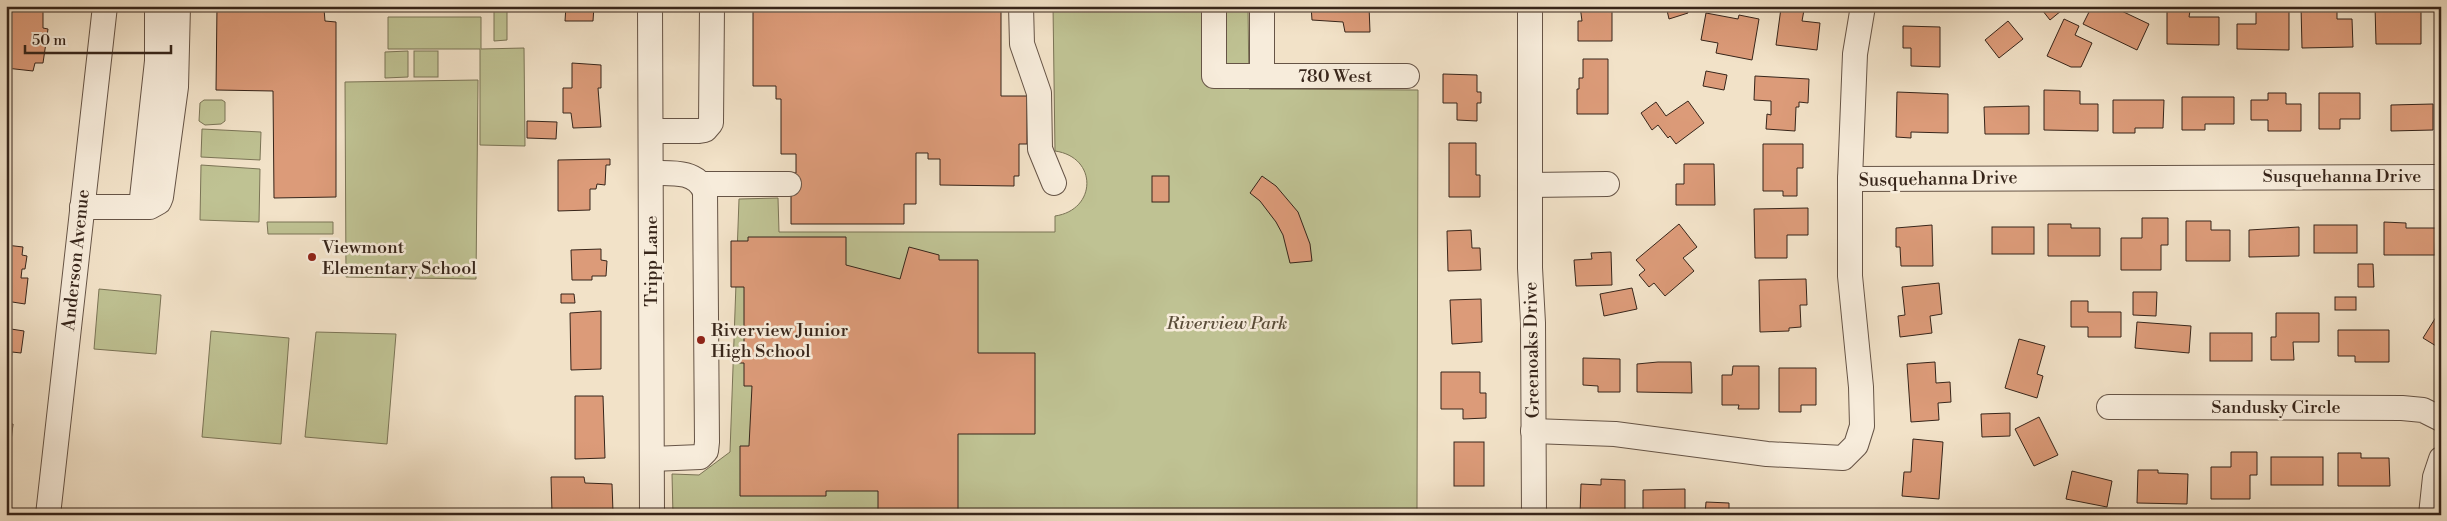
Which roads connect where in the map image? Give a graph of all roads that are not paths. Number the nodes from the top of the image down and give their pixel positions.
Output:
1 (104, 6) edge
2 (157, 6) edge
3 (178, 6) edge
4 (650, 6) edge
5 (712, 6) edge
6 (1021, 6) edge
7 (1214, 6) edge
8 (1262, 6) edge
9 (1530, 6) edge
10 (1863, 6) edge
11 (1262, 76) junction
12 (1407, 76) dead end
13 (650, 131) junction
14 (650, 173) junction
15 (2441, 177) edge
16 (1850, 178) junction
17 (1054, 183) dead end
18 (702, 184) junction
19 (788, 184) dead end
20 (1607, 184) dead end
21 (1530, 185) junction
22 (82, 207) junction
23 (141, 207) junction
24 (2109, 407) dead end
25 (2441, 419) edge
26 (1534, 431) junction
27 (2441, 458) edge
28 (652, 460) junction
29 (48, 515) edge
30 (652, 515) edge
31 (1534, 515) edge
32 (2431, 515) edge

1 - 22 street, Anderson Avenue
2 - 23 street
3 - 23 street
4 - 13 street, Tripp Lane
5 - 13 street
6 - 17 street
7 - 11 street, 780 West
8 - 11 street
9 - 21 street, Greenoaks Drive
10 - 16 street
11 - 12 street, 780 West
13 - 14 street, Tripp Lane
14 - 18 street
14 - 28 street, Tripp Lane
15 - 16 street, Susquehanna Drive
16 - 26 street, Susquehanna Drive
18 - 19 street
18 - 28 street
20 - 21 street
21 - 26 street, Greenoaks Drive
22 - 23 street
22 - 29 street, Anderson Avenue
24 - 25 street, Sandusky Circle
26 - 31 street, Greenoaks Drive
27 - 32 street
28 - 30 street, Tripp Lane

